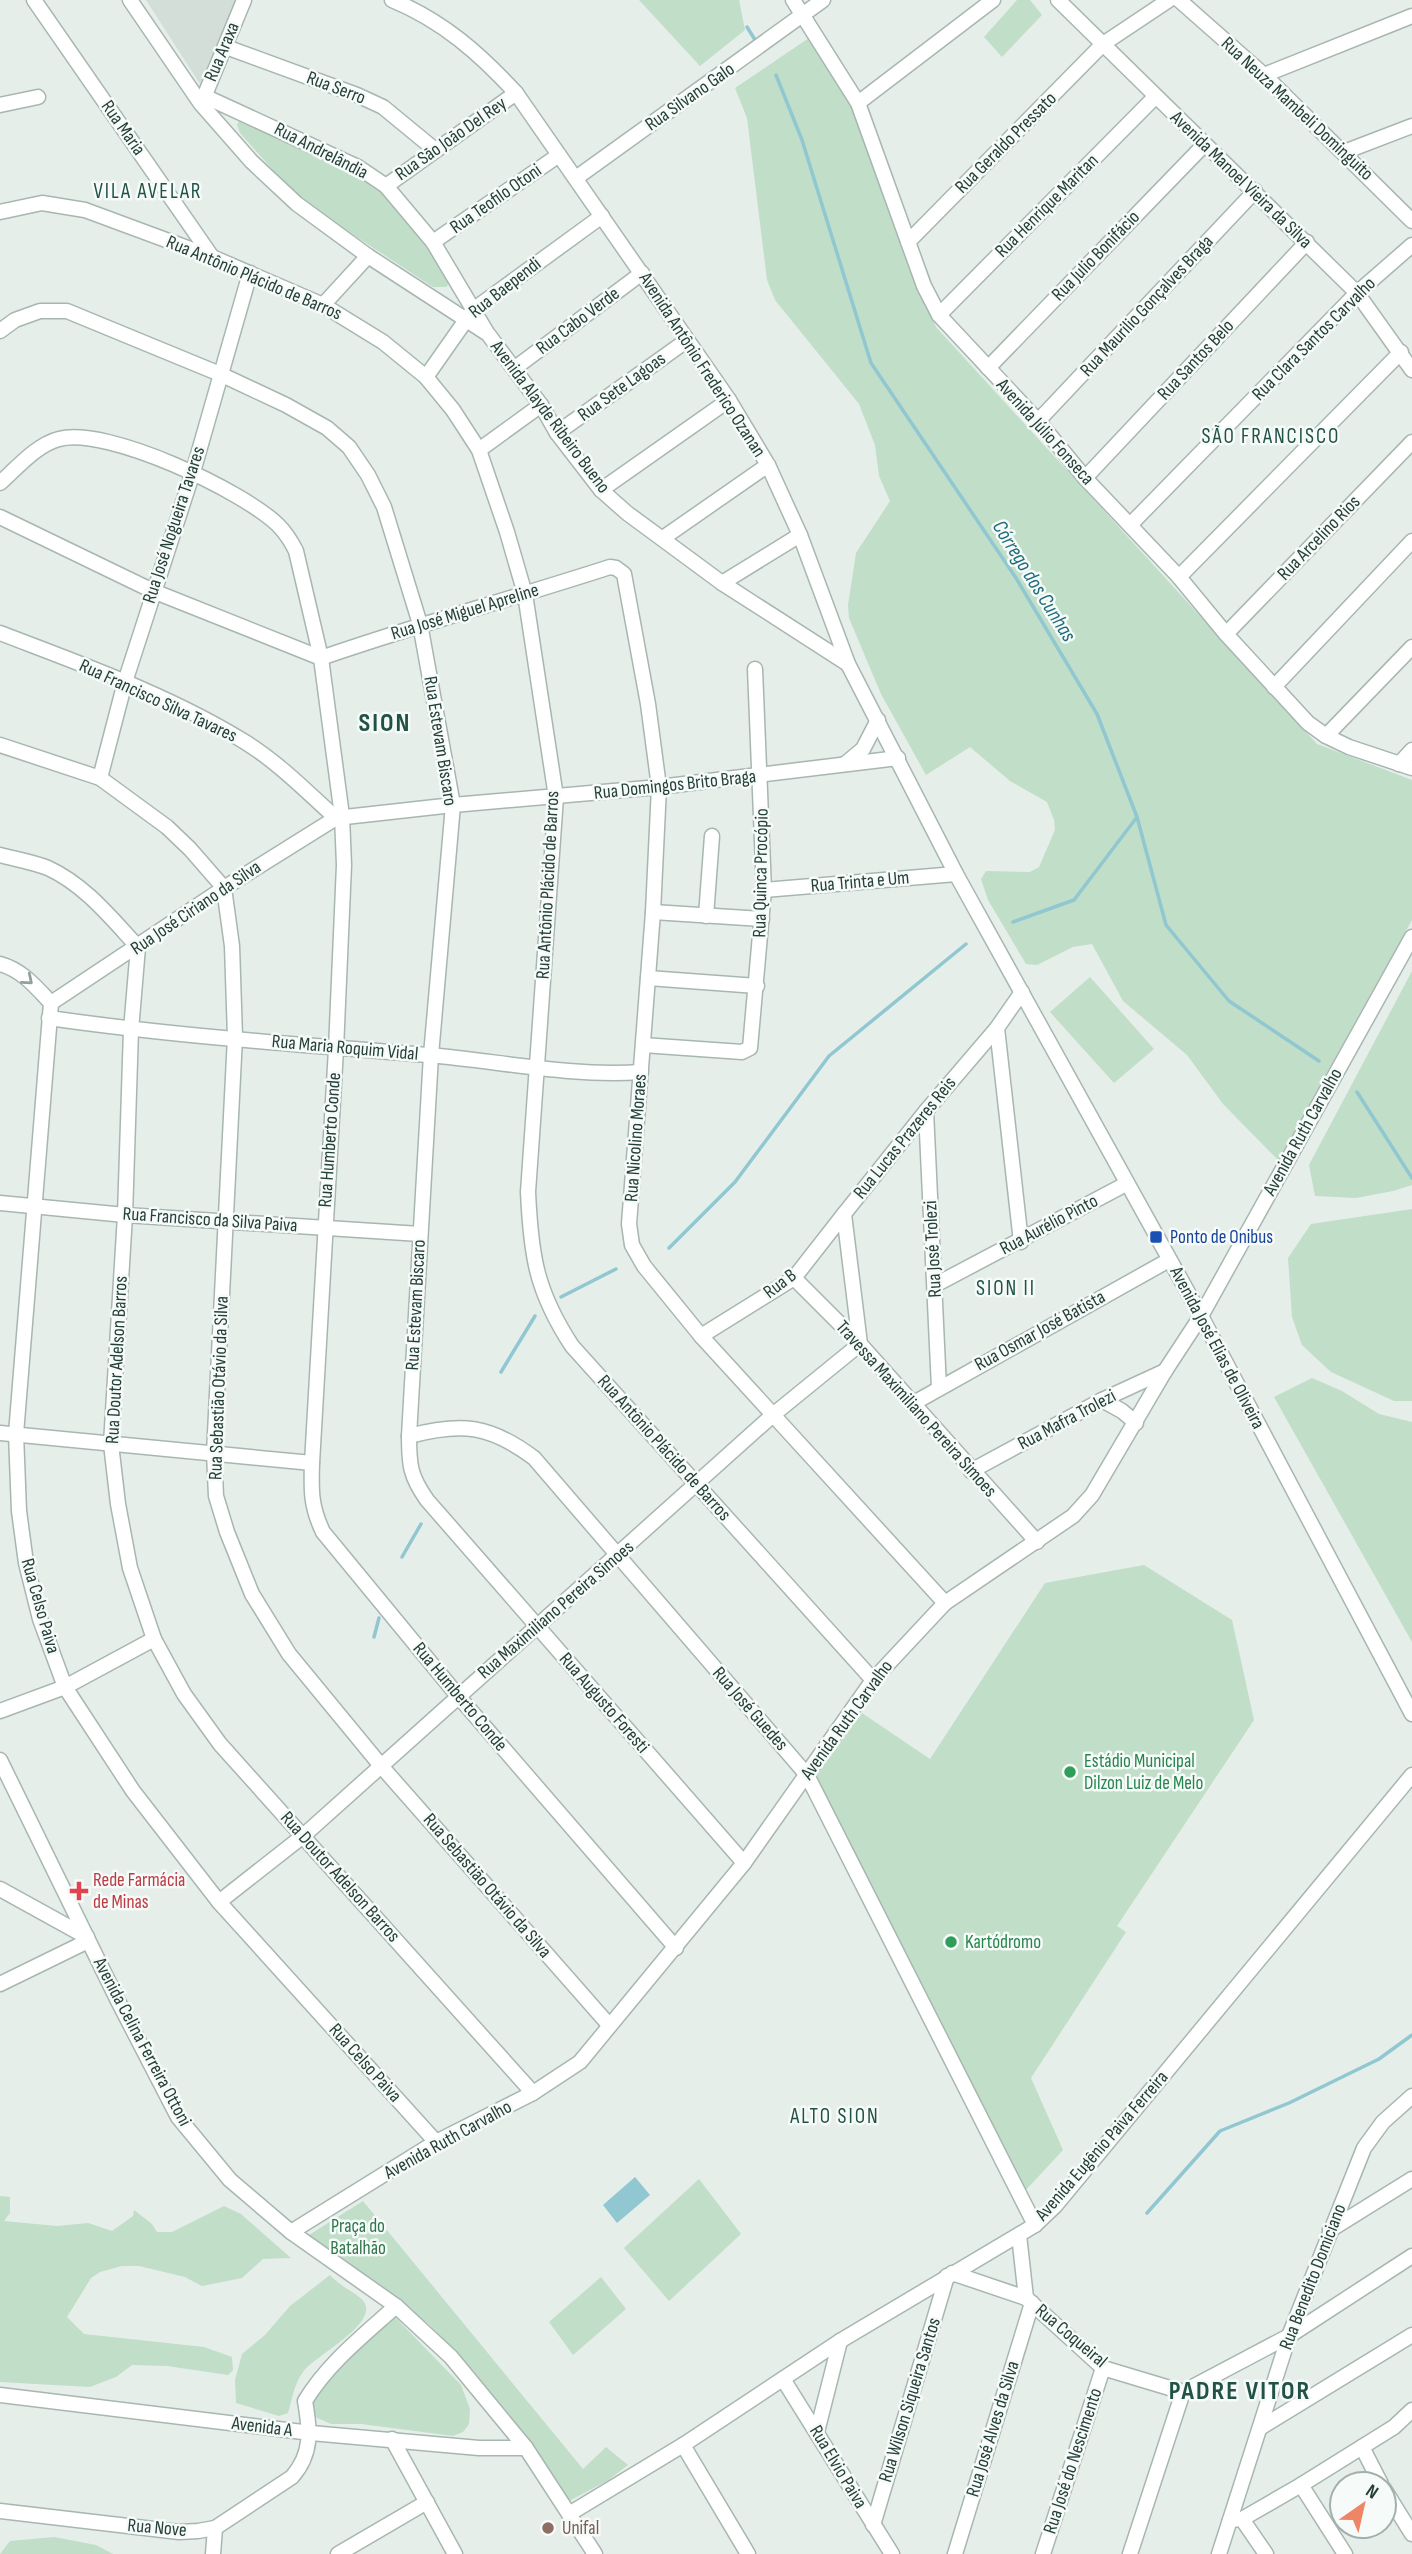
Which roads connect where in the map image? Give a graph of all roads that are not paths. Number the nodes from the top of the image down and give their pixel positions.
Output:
1 (34, 0) edge
2 (130, 0) edge
3 (244, 0) edge
4 (793, 0) edge
5 (823, 0) edge
6 (993, 0) edge
7 (1058, 0) edge
8 (1169, 0) edge
9 (1179, 0) edge
10 (403, 2) edge
11 (803, 15) junction
12 (1412, 16) edge
13 (1103, 44) junction
14 (226, 47) junction
15 (1264, 75) junction
16 (516, 93) junction
17 (38, 97) dead end
18 (1155, 97) junction
19 (203, 100) junction
20 (858, 103) junction
21 (0, 105) edge
22 (1412, 126) edge
23 (1204, 145) junction
24 (434, 149) junction
25 (1344, 152) junction
26 (559, 155) junction
27 (576, 178) junction
28 (386, 186) junction
29 (1255, 191) junction
30 (0, 212) edge
31 (602, 216) junction
32 (1412, 221) edge
33 (433, 242) junction
34 (908, 242) junction
35 (1307, 242) junction
36 (1412, 245) edge
37 (368, 256) junction
38 (212, 257) junction
39 (250, 273) junction
40 (642, 273) junction
41 (1357, 293) junction
42 (323, 305) junction
43 (469, 314) junction
44 (939, 315) junction
45 (0, 331) edge
46 (686, 341) junction
47 (1401, 352) junction
48 (515, 368) junction
49 (988, 368) junction
50 (1412, 370) edge
51 (220, 374) junction
52 (426, 377) junction
53 (729, 401) junction
54 (541, 405) junction
55 (1038, 421) junction
56 (557, 433) junction
57 (1412, 442) edge
58 (479, 450) junction
59 (768, 465) junction
60 (193, 472) junction
61 (1085, 478) junction
62 (0, 483) edge
63 (601, 490) junction
64 (0, 517) edge
65 (1130, 525) junction
66 (800, 535) junction
67 (663, 538) junction
68 (1412, 541) edge
69 (610, 567) joint
70 (1179, 577) junction
71 (722, 583) junction
72 (153, 591) junction
73 (525, 594) junction
74 (420, 624) junction
75 (0, 633) edge
76 (1226, 634) junction
77 (1412, 647) edge
78 (321, 658) junction
79 (848, 664) junction
80 (755, 669) dead end
81 (125, 682) junction
82 (1274, 687) junction
83 (878, 720) junction
84 (1326, 736) junction
85 (0, 745) edge
86 (1412, 750) edge
87 (898, 758) junction
88 (841, 766) junction
89 (1405, 766) edge
90 (761, 776) junction
91 (100, 778) junction
92 (659, 787) junction
93 (556, 797) junction
94 (453, 805) junction
95 (339, 817) junction
96 (712, 836) dead end
97 (0, 855) edge
98 (956, 874) junction
99 (224, 888) junction
100 (764, 890) junction
101 (653, 912) junction
102 (706, 916) junction
103 (762, 919) junction
104 (1412, 937) edge
105 (138, 947) junction
106 (0, 964) edge
107 (648, 978) junction
108 (757, 986) junction
109 (1022, 992) junction
110 (50, 1011) junction
111 (996, 1028) junction
112 (131, 1030) junction
113 (235, 1037) junction
114 (643, 1045) junction
115 (336, 1049) junction
116 (431, 1055) junction
117 (538, 1068) junction
118 (641, 1072) junction
119 (926, 1111) junction
120 (1126, 1184) junction
121 (0, 1203) edge
122 (33, 1206) junction
123 (844, 1214) junction
124 (125, 1215) junction
125 (225, 1222) junction
126 (324, 1229) junction
127 (420, 1234) junction
128 (1021, 1242) junction
129 (1169, 1260) junction
130 (794, 1278) junction
131 (935, 1285) junction
132 (1201, 1316) junction
133 (701, 1336) junction
134 (860, 1344) junction
135 (1165, 1371) junction
136 (939, 1388) junction
137 (1102, 1400) junction
138 (912, 1404) junction
139 (774, 1414) junction
140 (1136, 1423) junction
141 (0, 1433) edge
142 (16, 1434) junction
143 (409, 1436) junction
144 (111, 1444) junction
145 (214, 1453) junction
146 (312, 1463) junction
147 (971, 1471) junction
148 (697, 1485) junction
149 (1037, 1542) junction
150 (618, 1556) junction
151 (945, 1603) junction
152 (537, 1627) junction
153 (154, 1639) junction
154 (873, 1680) junction
155 (65, 1687) junction
156 (458, 1696) junction
157 (0, 1711) edge
158 (1412, 1714) edge
159 (0, 1760) edge
160 (382, 1767) junction
161 (807, 1775) junction
162 (1412, 1775) edge
163 (5, 1781) edge
164 (303, 1836) junction
165 (744, 1863) junction
166 (0, 1889) edge
167 (219, 1902) junction
168 (88, 1939) junction
169 (676, 1948) junction
170 (0, 1984) edge
171 (609, 2025) junction
172 (533, 2094) junction
173 (1412, 2096) edge
174 (436, 2142) junction
175 (1412, 2179) edge
176 (1035, 2225) junction
177 (1330, 2230) junction
178 (291, 2232) junction
179 (1019, 2235) junction
180 (1412, 2256) edge
181 (949, 2274) junction
182 (1029, 2300) junction
183 (396, 2306) junction
184 (1412, 2335) edge
185 (1289, 2336) junction
186 (840, 2341) junction
187 (1103, 2368) junction
188 (783, 2379) junction
189 (1183, 2392) junction
190 (0, 2395) edge
191 (1412, 2410) edge
192 (1260, 2428) junction
193 (817, 2432) junction
194 (311, 2433) junction
195 (392, 2439) junction
196 (683, 2445) junction
197 (1362, 2447) junction
198 (526, 2448) junction
199 (1374, 2470) edge
200 (1301, 2485) junction
201 (428, 2502) junction
202 (0, 2511) edge
203 (1398, 2511) edge
204 (569, 2514) junction
205 (1236, 2519) junction
206 (873, 2525) junction
207 (215, 2528) junction
208 (1412, 2534) edge
209 (213, 2554) edge
210 (338, 2554) edge
211 (455, 2554) edge
212 (595, 2554) edge
213 (748, 2554) edge
214 (891, 2554) edge
215 (955, 2554) edge
216 (1043, 2554) edge
217 (1130, 2554) edge
218 (1219, 2554) edge
219 (1266, 2554) edge
220 (1345, 2554) edge

1 - 38 street, Rua Maria
2 - 19 street, Avenida Alayde Ribeiro Bueno
3 - 14 street, Rua Araxa
4 - 11 street, Avenida Júlio Fonseca
5 - 11 street, Rua Silvano Galo
6 - 20 street
7 - 13 street, Avenida Manoel Vieira da Silva
8 - 13 street, Rua Geraldo Pressato
9 - 15 street, Rua Neuza Mambeli Dominguito
10 - 16 street, Avenida Antônio Frederico Ozanan
11 - 20 street, Avenida Júlio Fonseca
11 - 27 street, Rua Silvano Galo
12 - 15 street
13 - 18 street, Avenida Manoel Vieira da Silva
13 - 34 street, Rua Geraldo Pressato
14 - 19 street, Rua Araxa
14 - 24 street, Rua Serro
15 - 25 street, Rua Neuza Mambeli Dominguito
16 - 24 street, Rua São João Del Rey
16 - 26 street, Avenida Antônio Frederico Ozanan
17 - 21 street
18 - 23 street, Avenida Manoel Vieira da Silva
18 - 44 street, Rua Henrique Maritan
19 - 28 street, Rua Andrelândia
19 - 37 street, Avenida Alayde Ribeiro Bueno
20 - 34 street, Avenida Júlio Fonseca
22 - 25 street
23 - 29 street, Avenida Manoel Vieira da Silva
23 - 49 street, Rua Julio Bonifácio
24 - 28 street, Rua São João Del Rey
25 - 32 street, Rua Neuza Mambeli Dominguito
26 - 27 street, Avenida Antônio Frederico Ozanan
26 - 33 street, Rua Teofilo Otoni
27 - 31 street, Avenida Antônio Frederico Ozanan
28 - 33 street, Rua Andrelândia
29 - 35 street, Avenida Manoel Vieira da Silva
29 - 55 street, Rua Maurilio Gonçalves Braga
30 - 38 street, Rua Antônio Plácido de Barros
31 - 40 street, Avenida Antônio Frederico Ozanan
31 - 43 street, Rua Baependi
33 - 43 street, Rua Andrelândia
34 - 44 street, Avenida Júlio Fonseca
35 - 41 street, Avenida Manoel Vieira da Silva
35 - 61 street, Rua Santos Belo
36 - 41 street, Rua Clara Santos Carvalho
37 - 42 street
37 - 43 street, Avenida Alayde Ribeiro Bueno
38 - 39 street, Rua Antônio Plácido de Barros
39 - 42 street, Rua Antônio Plácido de Barros
39 - 51 street, Rua José Nogueira Tavares
40 - 46 street, Avenida Antônio Frederico Ozanan
40 - 48 street, Rua Cabo Verde
41 - 47 street, Avenida Manoel Vieira da Silva
41 - 65 street, Rua Clara Santos Carvalho
42 - 52 street, Rua Antônio Plácido de Barros
43 - 48 street, Avenida Alayde Ribeiro Bueno
43 - 52 street, Rua Baependi
44 - 49 street, Avenida Júlio Fonseca
45 - 51 street, Rua Estevam Biscaro
46 - 53 street, Avenida Antônio Frederico Ozanan
46 - 56 street, Rua Sete Lagoas
47 - 50 street, Avenida Manoel Vieira da Silva
47 - 70 street
48 - 54 street, Avenida Alayde Ribeiro Bueno
49 - 55 street, Avenida Júlio Fonseca
51 - 60 street, Rua José Nogueira Tavares
51 - 74 street, Rua Estevam Biscaro
52 - 58 street, Rua Antônio Plácido de Barros
53 - 59 street, Avenida Antônio Frederico Ozanan
53 - 63 street
54 - 56 street, Avenida Alayde Ribeiro Bueno
54 - 58 street
55 - 61 street, Avenida Júlio Fonseca
56 - 63 street, Avenida Alayde Ribeiro Bueno
57 - 76 street, Rua Arcelino Rios
58 - 73 street, Rua Antônio Plácido de Barros
59 - 66 street, Avenida Antônio Frederico Ozanan
59 - 67 street
60 - 62 street, Rua Humberto Conde
60 - 72 street, Rua José Nogueira Tavares
60 - 78 street, Rua Humberto Conde
61 - 65 street, Avenida Júlio Fonseca
63 - 67 street, Avenida Alayde Ribeiro Bueno
64 - 72 street
65 - 70 street, Avenida Júlio Fonseca
66 - 71 street
66 - 79 street, Avenida Antônio Frederico Ozanan
67 - 71 street, Avenida Alayde Ribeiro Bueno
68 - 82 street
69 - 73 street, Rua José Miguel Apreline
69 - 92 street, Rua Nicolino Moraes
70 - 76 street, Avenida Júlio Fonseca
71 - 79 street, Avenida Alayde Ribeiro Bueno
72 - 78 street
72 - 81 street, Rua José Nogueira Tavares
73 - 74 street, Rua José Miguel Apreline
73 - 93 street, Rua Antônio Plácido de Barros
74 - 78 street, Rua José Miguel Apreline
74 - 94 street, Rua Estevam Biscaro
75 - 81 street, Rua Francisco Silva Tavares
76 - 82 street, Avenida Júlio Fonseca
77 - 84 street
78 - 95 street, Rua Humberto Conde
79 - 83 street, Avenida Antônio Frederico Ozanan
80 - 90 street, Rua Quinca Procópio
81 - 91 street, Rua José Nogueira Tavares
81 - 95 street, Rua Francisco Silva Tavares
82 - 84 street, Avenida Júlio Fonseca
83 - 87 street, Avenida Antônio Frederico Ozanan
83 - 88 street
84 - 89 street, Avenida Júlio Fonseca
85 - 91 street
86 - 89 street
87 - 88 street, Rua Domingos Brito Braga
87 - 98 street, Avenida Antônio Frederico Ozanan
88 - 90 street, Rua Domingos Brito Braga
90 - 92 street, Rua Domingos Brito Braga
90 - 100 street, Rua Quinca Procópio
91 - 99 street
92 - 93 street, Rua Domingos Brito Braga
92 - 101 street, Rua Nicolino Moraes
93 - 94 street, Rua Domingos Brito Braga
93 - 117 street, Rua Antônio Plácido de Barros
94 - 95 street, Rua Domingos Brito Braga
94 - 116 street, Rua Estevam Biscaro
95 - 99 street, Rua José Ciriano da Silva
95 - 115 street, Rua Humberto Conde
96 - 102 street
97 - 105 street
98 - 100 street, Rua Trinta e Um
98 - 109 street, Avenida José Elias de Oliveira
99 - 105 street, Rua José Ciriano da Silva
99 - 113 street, Rua Sebastião Otávio da Silva
100 - 103 street, Rua Quinca Procópio
101 - 102 street
101 - 107 street, Rua Nicolino Moraes
102 - 103 street
103 - 108 street, Rua Quinca Procópio
104 - 132 street, Avenida Ruth Carvalho
105 - 110 street, Rua José Ciriano da Silva
105 - 112 street, Rua Doutor Adelson Barros
106 -> 110 street
107 - 108 street
107 - 114 street, Rua Nicolino Moraes
108 - 114 street, Rua Quinca Procópio
109 - 111 street, Rua Lucas Prazeres Reis
109 - 120 street, Avenida José Elias de Oliveira
110 - 112 street, Rua Maria Roquim Vidal
110 - 122 street, Rua Celso Paiva
111 - 119 street, Rua Lucas Prazeres Reis
111 - 128 street
112 - 113 street, Rua Maria Roquim Vidal
112 - 124 street, Rua Doutor Adelson Barros
113 - 115 street, Rua Maria Roquim Vidal
113 - 125 street, Rua Sebastião Otávio da Silva
114 - 118 street, Rua Nicolino Moraes
115 - 116 street, Rua Maria Roquim Vidal
115 - 126 street, Rua Humberto Conde
116 - 117 street, Rua Maria Roquim Vidal
116 - 127 street, Rua Estevam Biscaro
117 - 118 street, Rua Maria Roquim Vidal
117 - 148 street, Rua Antônio Plácido de Barros
118 - 133 street, Rua Nicolino Moraes
119 - 123 street, Rua Lucas Prazeres Reis
119 - 131 street, Rua José Trolezi
120 - 128 street, Rua Aurélio Pinto
120 - 129 street, Avenida José Elias de Oliveira
121 - 122 street, Rua Francisco da Silva Paiva
122 - 124 street, Rua Francisco da Silva Paiva
122 - 142 street, Rua Celso Paiva
123 - 130 street, Rua B
123 - 134 street, Rua Lucas Prazeres Reis
124 - 125 street, Rua Francisco da Silva Paiva
124 - 144 street, Rua Doutor Adelson Barros
125 - 126 street, Rua Francisco da Silva Paiva
125 - 145 street, Rua Sebastião Otávio da Silva
126 - 127 street, Rua Francisco da Silva Paiva
126 - 146 street, Rua Humberto Conde
127 - 143 street, Rua Estevam Biscaro
128 - 131 street, Rua Aurélio Pinto
129 - 132 street, Avenida José Elias de Oliveira
129 - 136 street, Rua Osmar José Batista
130 - 133 street, Rua B
130 - 134 street, Travessa Maximiliano Pereira Simoes
131 - 136 street, Rua José Trolezi
132 - 135 street, Avenida Ruth Carvalho
132 - 158 street, Avenida José Elias de Oliveira
133 - 139 street, Rua Nicolino Moraes
134 - 138 street, Travessa Maximiliano Pereira Simoes
134 - 139 street, Rua Maximiliano Pereira Simoes
135 - 137 street, Rua Mafra Trolezi
135 - 140 street, Avenida Ruth Carvalho
136 - 138 street, Rua Osmar José Batista
137 - 140 street
137 - 147 street, Rua Mafra Trolezi
138 - 147 street, Travessa Maximiliano Pereira Simoes
139 - 148 street, Rua Maximiliano Pereira Simoes
139 - 151 street, Rua Nicolino Moraes
140 - 149 street, Avenida Ruth Carvalho
141 - 142 street
142 - 144 street
142 - 155 street, Rua Celso Paiva
143 - 150 street, Rua José Guedes
143 - 152 street, Rua Augusto Foresti
144 - 145 street
144 - 153 street, Rua Doutor Adelson Barros
145 - 146 street
145 - 160 street, Rua Sebastião Otávio da Silva
146 - 156 street, Rua Humberto Conde
147 - 149 street, Travessa Maximiliano Pereira Simoes
148 - 150 street, Rua Maximiliano Pereira Simoes
148 - 154 street, Rua Antônio Plácido de Barros
149 - 151 street, Avenida Ruth Carvalho
150 - 152 street, Rua Maximiliano Pereira Simoes
150 - 161 street, Rua José Guedes
151 - 154 street, Avenida Ruth Carvalho
152 - 156 street, Rua Maximiliano Pereira Simoes
152 - 165 street, Rua Augusto Foresti
153 - 155 street
153 - 164 street, Rua Doutor Adelson Barros
154 - 161 street, Avenida Ruth Carvalho
155 - 157 street
155 - 167 street, Rua Celso Paiva
156 - 160 street, Rua Maximiliano Pereira Simoes
156 - 169 street, Rua Humberto Conde
159 - 163 street, Avenida Celina Ferreira Ottoni
160 - 164 street, Rua Maximiliano Pereira Simoes
160 - 171 street, Rua Sebastião Otávio da Silva
161 - 165 street, Avenida Ruth Carvalho
161 - 176 street, Rua José Guedes
162 - 176 street, Avenida Eugênio Paiva Ferreira
163 - 168 street, Avenida Celina Ferreira Ottoni
164 - 167 street, Rua Maximiliano Pereira Simoes
164 - 172 street, Rua Doutor Adelson Barros
165 - 169 street, Avenida Ruth Carvalho
166 - 168 street
167 - 174 street, Rua Celso Paiva
168 - 170 street
168 - 178 street, Avenida Celina Ferreira Ottoni
169 - 171 street, Avenida Ruth Carvalho
171 - 172 street, Avenida Ruth Carvalho
172 - 174 street, Avenida Ruth Carvalho
173 - 177 street, Rua Benedito Domiciano
174 - 178 street, Avenida Ruth Carvalho
175 - 177 street
176 - 179 street, Avenida Eugênio Paiva Ferreira
177 - 185 street, Rua Benedito Domiciano
178 - 183 street, Avenida Celina Ferreira Ottoni
179 - 181 street, Avenida Eugênio Paiva Ferreira
179 - 182 street, Rua Coqueiral
180 - 185 street
181 - 182 street, Rua Coqueiral
181 - 186 street, Avenida Eugênio Paiva Ferreira
181 - 206 street, Rua Wilson Siqueira Santos
182 - 187 street, Rua Coqueiral
182 - 215 street, Rua José Alves da Silva
183 - 194 street
183 - 198 street, Avenida Celina Ferreira Ottoni
184 - 192 street
185 - 189 street
185 - 192 street, Rua Benedito Domiciano
186 - 188 street, Avenida Eugênio Paiva Ferreira
186 - 193 street
187 - 189 street, Rua Coqueiral
187 - 216 street, Rua José do Nescimento
188 - 193 street, Rua Elvio Paiva
188 - 196 street, Avenida Eugênio Paiva Ferreira
189 - 217 street
190 - 194 street, Avenida A
191 - 197 street
192 - 205 street, Rua Benedito Domiciano
193 - 206 street, Rua Elvio Paiva
194 - 195 street, Avenida A
194 - 207 street, Rua Nove
195 - 198 street, Avenida A
195 - 201 street
196 - 204 street, Avenida Eugênio Paiva Ferreira
196 - 213 street
197 - 199 street
197 - 200 street
198 - 204 street, Avenida Celina Ferreira Ottoni
200 - 205 street
200 - 220 street
201 - 210 street
201 - 211 street
202 - 207 street, Rua Nove
203 - 208 street
204 - 212 street, Avenida Celina Ferreira Ottoni
205 - 218 street, Rua Benedito Domiciano
205 - 219 street
206 - 214 street, Rua Elvio Paiva
207 - 209 street

